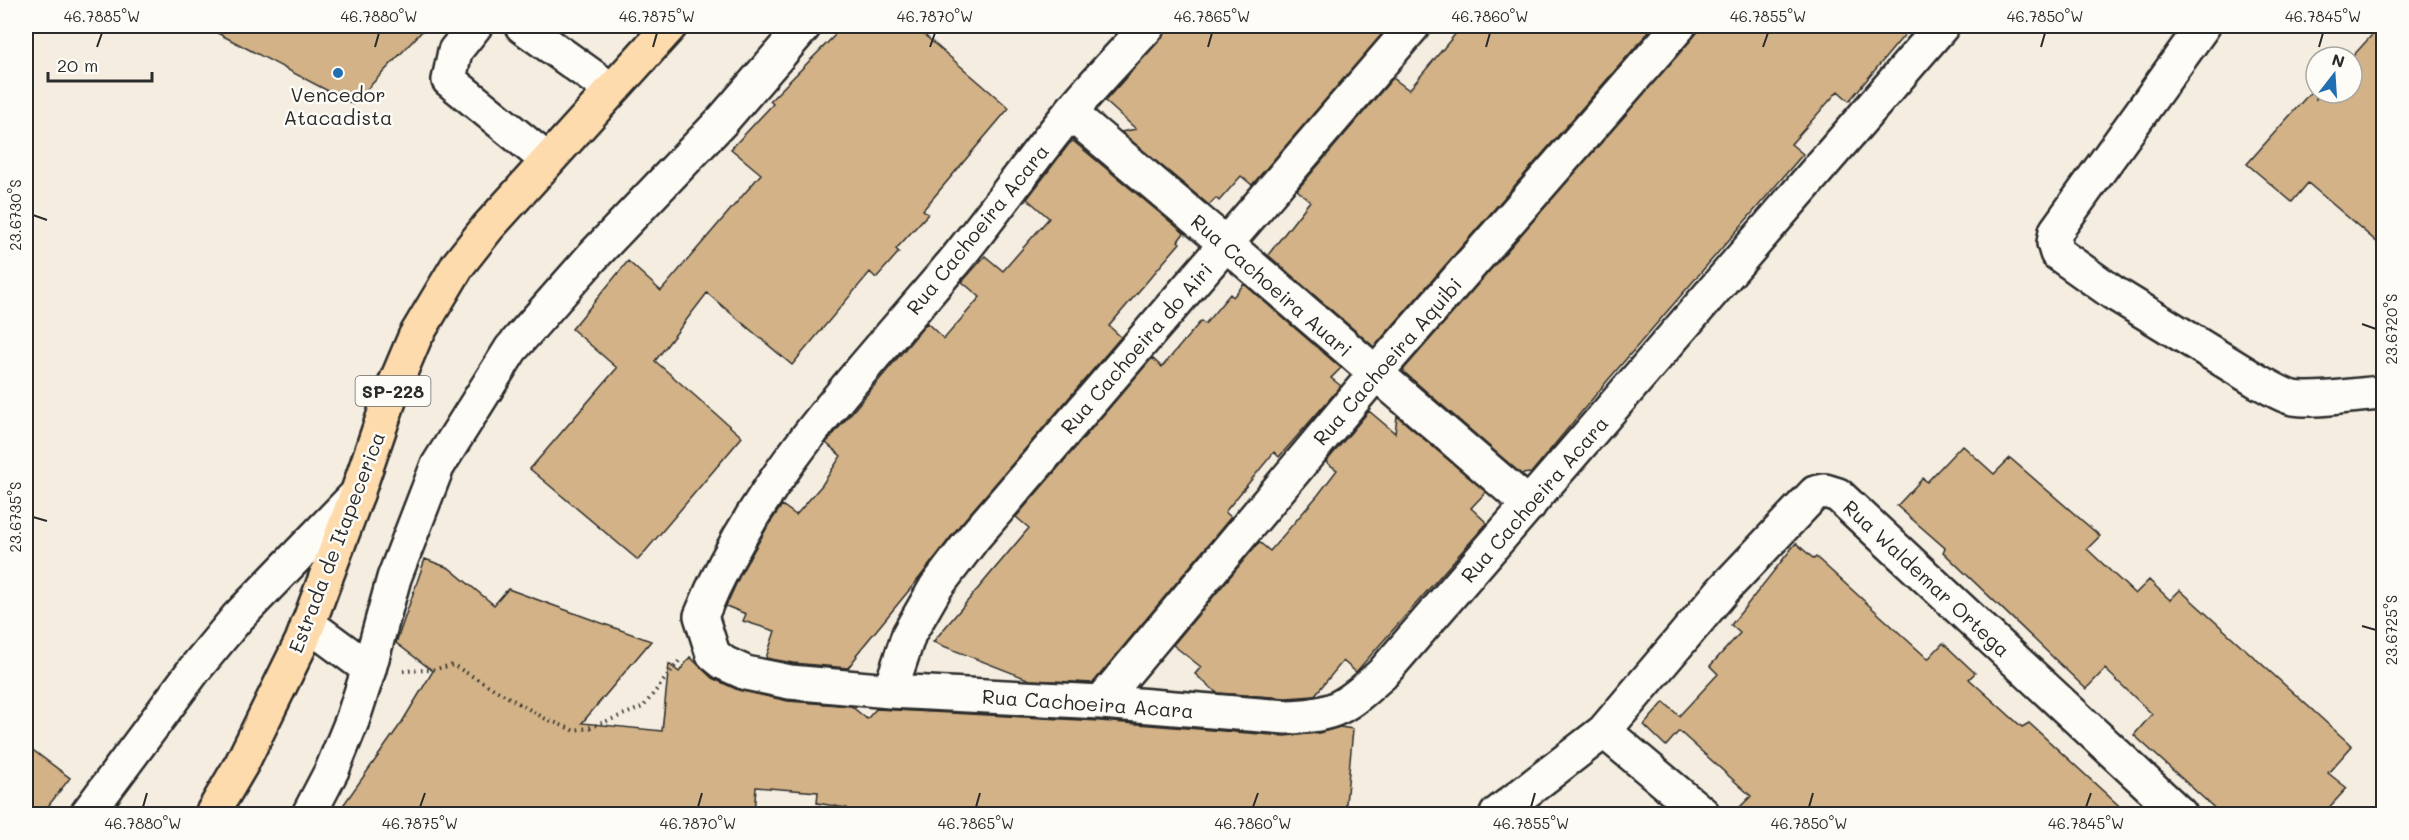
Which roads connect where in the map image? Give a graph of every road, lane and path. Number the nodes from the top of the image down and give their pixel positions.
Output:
1 (475, 26) edge
2 (522, 26) edge
3 (670, 26) edge
4 (804, 26) edge
5 (1148, 26) edge
6 (1413, 26) edge
7 (1679, 26) edge
8 (1942, 26) edge
9 (2203, 26) edge
10 (610, 89) junction
11 (1070, 113) junction
12 (547, 160) junction
13 (1226, 244) junction
14 (1375, 374) junction
15 (2384, 393) edge
16 (357, 494) junction
17 (1529, 505) junction
18 (308, 624) junction
19 (706, 636) junction
20 (369, 669) junction
21 (890, 691) junction
22 (1101, 702) junction
23 (1604, 731) junction
24 (87, 814) edge
25 (212, 814) edge
26 (309, 814) edge
27 (1497, 814) edge
28 (1703, 814) edge
29 (2180, 814) edge

1 - 12 street
2 - 10 street
3 - 10 main road, Estrada de Itapecerica / SP-228
4 - 20 street
5 - 11 street, Rua Cachoeira Acara
6 - 13 street, Rua Cachoeira do Airi
7 - 14 street, Rua Cachoeira Aquibi
8 - 17 street, Rua Cachoeira Acara
9 - 15 street
10 - 12 main road, Estrada de Itapecerica / SP-228
11 - 13 street, Rua Cachoeira Auari
11 - 19 street, Rua Cachoeira Acara
12 - 16 main road, Estrada de Itapecerica / SP-228
13 - 14 street, Rua Cachoeira Auari
13 - 21 street, Rua Cachoeira do Airi
14 - 17 street, Rua Cachoeira Auari
14 - 22 street, Rua Cachoeira Aquibi
16 - 18 main road, Estrada de Itapecerica / SP-228
16 - 24 street
17 - 22 street, Rua Cachoeira Acara
18 - 20 street
18 - 25 main road, Estrada de Itapecerica / SP-228
19 - 20 path
19 - 21 street, Rua Cachoeira Acara
20 - 26 street
21 - 22 street, Rua Cachoeira Acara
23 - 27 street, Rua Waldemar Ortega
23 - 28 street
23 - 29 street, Rua Waldemar Ortega

